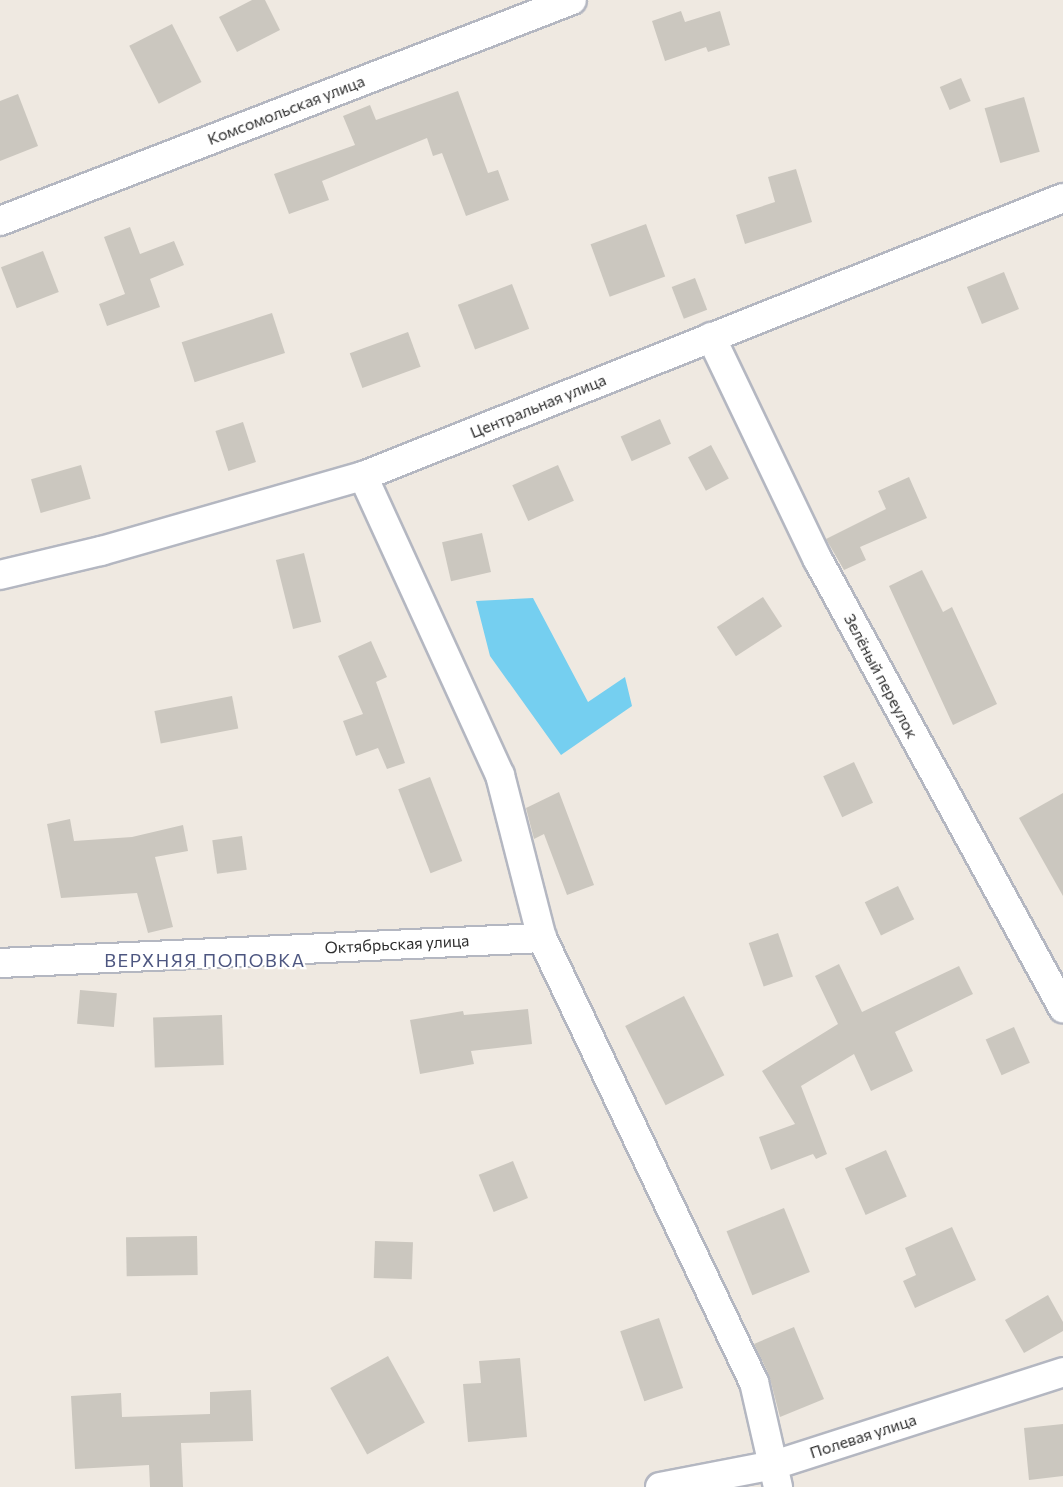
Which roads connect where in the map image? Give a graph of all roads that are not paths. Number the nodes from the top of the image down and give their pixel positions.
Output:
1 (572, 0) edge
2 (1063, 198) edge
3 (0, 221) edge
4 (711, 337) junction
5 (363, 476) junction
6 (0, 575) edge
7 (542, 938) junction
8 (0, 963) edge
9 (1063, 1008) edge
10 (1063, 1372) edge
11 (776, 1476) edge
12 (660, 1487) edge

1 - 3 street, Комсомольская улица
2 - 4 street, Центральная улица
4 - 5 street, Центральная улица
4 - 9 street, Зелёный переулок
5 - 6 street, Центральная улица
5 - 7 street
7 - 8 street, Октябрьская улица
7 - 11 street
10 - 11 street, Полевая улица
11 - 12 street, Полевая улица

